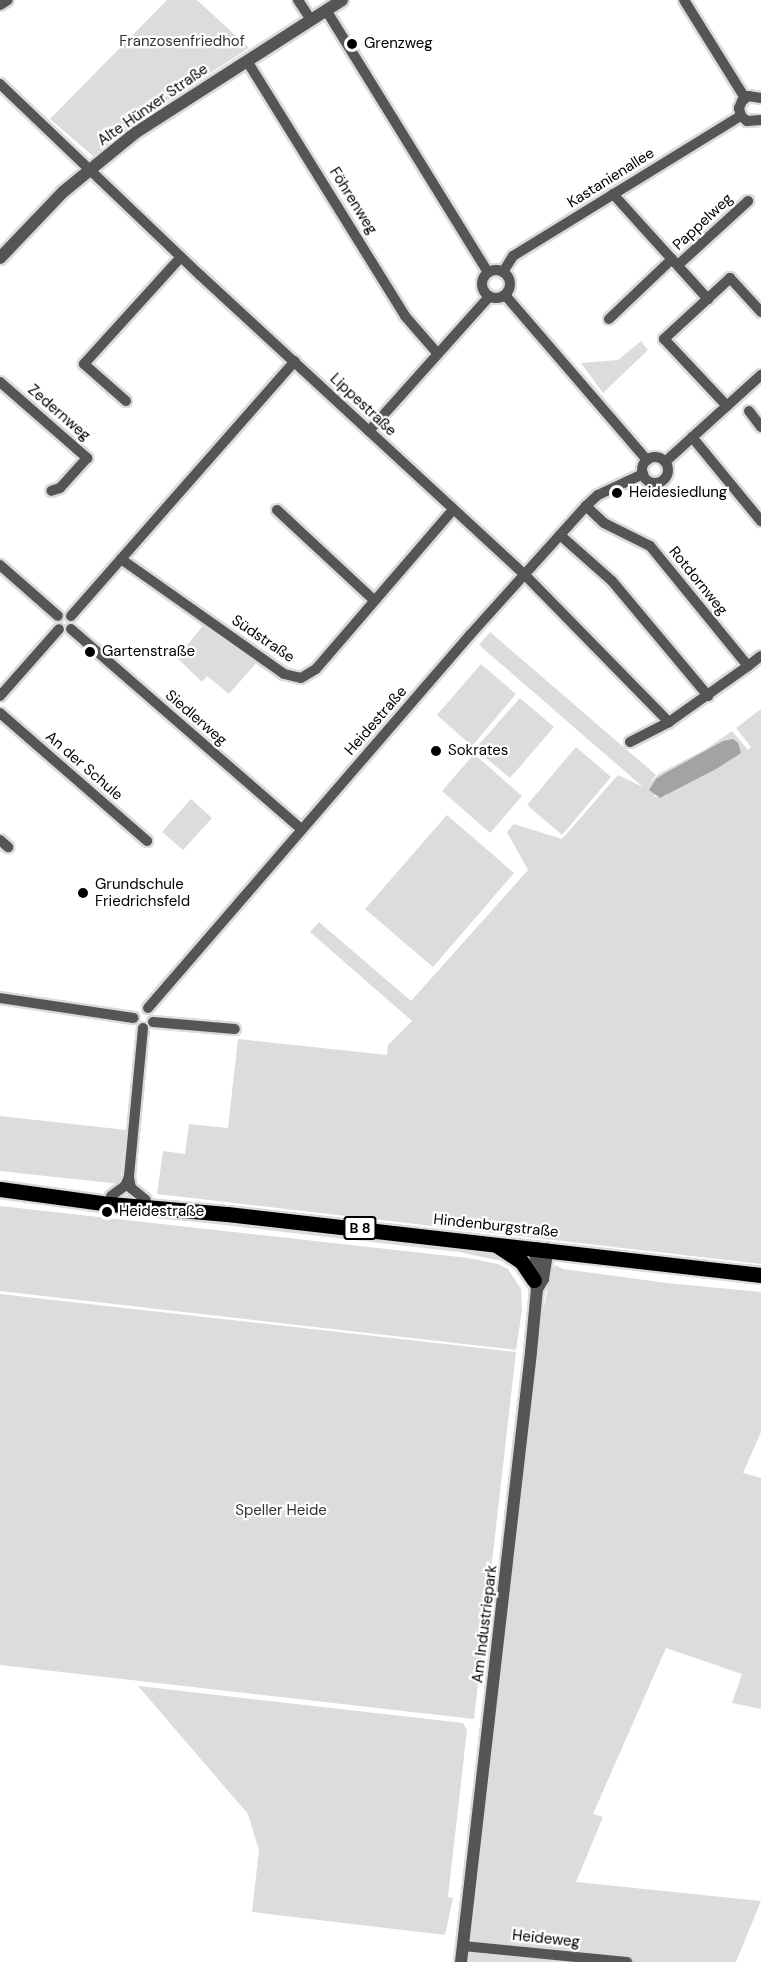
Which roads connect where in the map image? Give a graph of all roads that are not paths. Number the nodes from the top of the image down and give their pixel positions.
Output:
1 (8, 0) edge
2 (298, 0) edge
3 (342, 0) edge
4 (684, 0) edge
5 (0, 5) edge
6 (326, 10) junction
7 (310, 20) junction
8 (247, 61) junction
9 (0, 84) edge
10 (745, 98) junction
11 (761, 98) edge
12 (741, 116) junction
13 (760, 123) edge
14 (89, 170) junction
15 (613, 194) junction
16 (748, 201) dead end
17 (181, 257) junction
18 (0, 258) edge
19 (675, 262) junction
20 (488, 272) junction
21 (503, 272) junction
22 (505, 295) junction
23 (489, 297) junction
24 (708, 299) junction
25 (761, 312) edge
26 (609, 319) dead end
27 (438, 354) junction
28 (295, 361) junction
29 (761, 375) edge
30 (0, 382) edge
31 (126, 401) dead end
32 (727, 406) junction
33 (749, 411) dead end
34 (761, 427) edge
35 (369, 431) junction
36 (692, 437) junction
37 (647, 460) junction
38 (665, 462) junction
39 (643, 474) junction
40 (51, 491) dead end
41 (586, 506) junction
42 (277, 510) dead end
43 (453, 510) junction
44 (761, 521) edge
45 (560, 535) junction
46 (121, 559) junction
47 (0, 565) edge
48 (524, 574) junction
49 (374, 600) junction
50 (58, 615) junction
51 (71, 616) junction
52 (59, 629) junction
53 (71, 629) junction
54 (761, 656) edge
55 (748, 666) junction
56 (0, 696) edge
57 (708, 696) junction
58 (0, 713) edge
59 (669, 722) junction
60 (630, 742) dead end
61 (301, 829) junction
62 (147, 842) dead end
63 (0, 998) edge
64 (148, 1008) junction
65 (134, 1018) junction
66 (148, 1025) junction
67 (235, 1029) dead end
68 (129, 1177) junction
69 (0, 1189) edge
70 (39, 1193) junction
71 (111, 1196) junction
72 (146, 1200) junction
73 (226, 1214) junction
74 (494, 1243) junction
75 (542, 1249) junction
76 (761, 1275) edge
77 (536, 1284) junction
78 (463, 1946) junction
79 (461, 1962) edge
80 (627, 1962) edge

1 - 5 street
2 - 7 street
3 - 6 street, Alte Hünxer Straße
4 - 10 street
6 - 7 street, Alte Hünxer Straße
6 - 20 street
7 - 8 street, Alte Hünxer Straße
8 - 14 street, Alte Hünxer Straße
8 - 27 street, Föhrenweg
9 - 14 street, Lippestraße
10 - 11 street
10 - 12 street
12 - 13 street
12 - 15 street, Kastanienallee
14 - 17 street, Lippestraße
14 - 18 street, Alte Hünxer Straße
15 - 19 street, Pappelweg
15 - 21 street, Kastanienallee
16 - 19 street, Pappelweg
17 - 28 street, Lippestraße
17 - 31 street
19 - 24 street, Pappelweg
19 - 26 street, Pappelweg
20 - 21 street
20 - 23 street
21 - 22 street
22 - 23 street
22 - 37 street
23 - 27 street
24 - 25 street
24 - 32 street
27 - 35 street
28 - 35 street, Lippestraße
28 - 46 street
29 - 32 street, Heidestraße
30 - 40 street, Zedernweg
32 - 36 street, Heidestraße
33 - 34 street
35 - 43 street, Lippestraße
36 - 38 street, Heidestraße
36 - 44 street
37 - 38 street
37 - 39 street
38 - 39 street, Heidestraße
39 - 41 street, Heidestraße
41 - 45 street, Heidestraße
41 - 55 street, Rotdornweg
42 - 49 street
43 - 48 street, Lippestraße
43 - 49 street, Südstraße
45 - 48 street, Heidestraße
45 - 57 street
46 - 49 street, Südstraße
46 - 51 street
47 - 50 street
48 - 59 street
48 - 61 street, Heidestraße
50 - 51 street
50 - 52 street
51 - 53 street
52 - 53 street
52 - 56 street
53 - 61 street, Siedlerweg
54 - 55 street
55 - 57 street
57 - 59 street
58 - 62 street, An der Schule
59 - 60 street
61 - 64 street, Heidestraße
63 - 65 street
64 - 65 street, Heidestraße
64 - 66 street
65 - 66 street
66 - 67 street
66 - 68 street
68 - 71 street
68 - 72 street
69 - 70 main road, Hindenburgstraße / B 8
70 - 71 main road, Hindenburgstraße / B 8
70 - 73 main road, Hindenburgstraße / B 8
71 - 72 main road, Hindenburgstraße / B 8
72 - 73 main road, Hindenburgstraße / B 8
73 - 74 main road, Hindenburgstraße / B 8
74 - 75 main road, Hindenburgstraße / B 8
74 - 77 main road
75 - 76 main road, Hindenburgstraße / B 8
75 - 77 street, Am Industriepark
77 - 78 street, Am Industriepark
78 - 79 street, Am Industriepark
78 - 80 street, Heideweg

